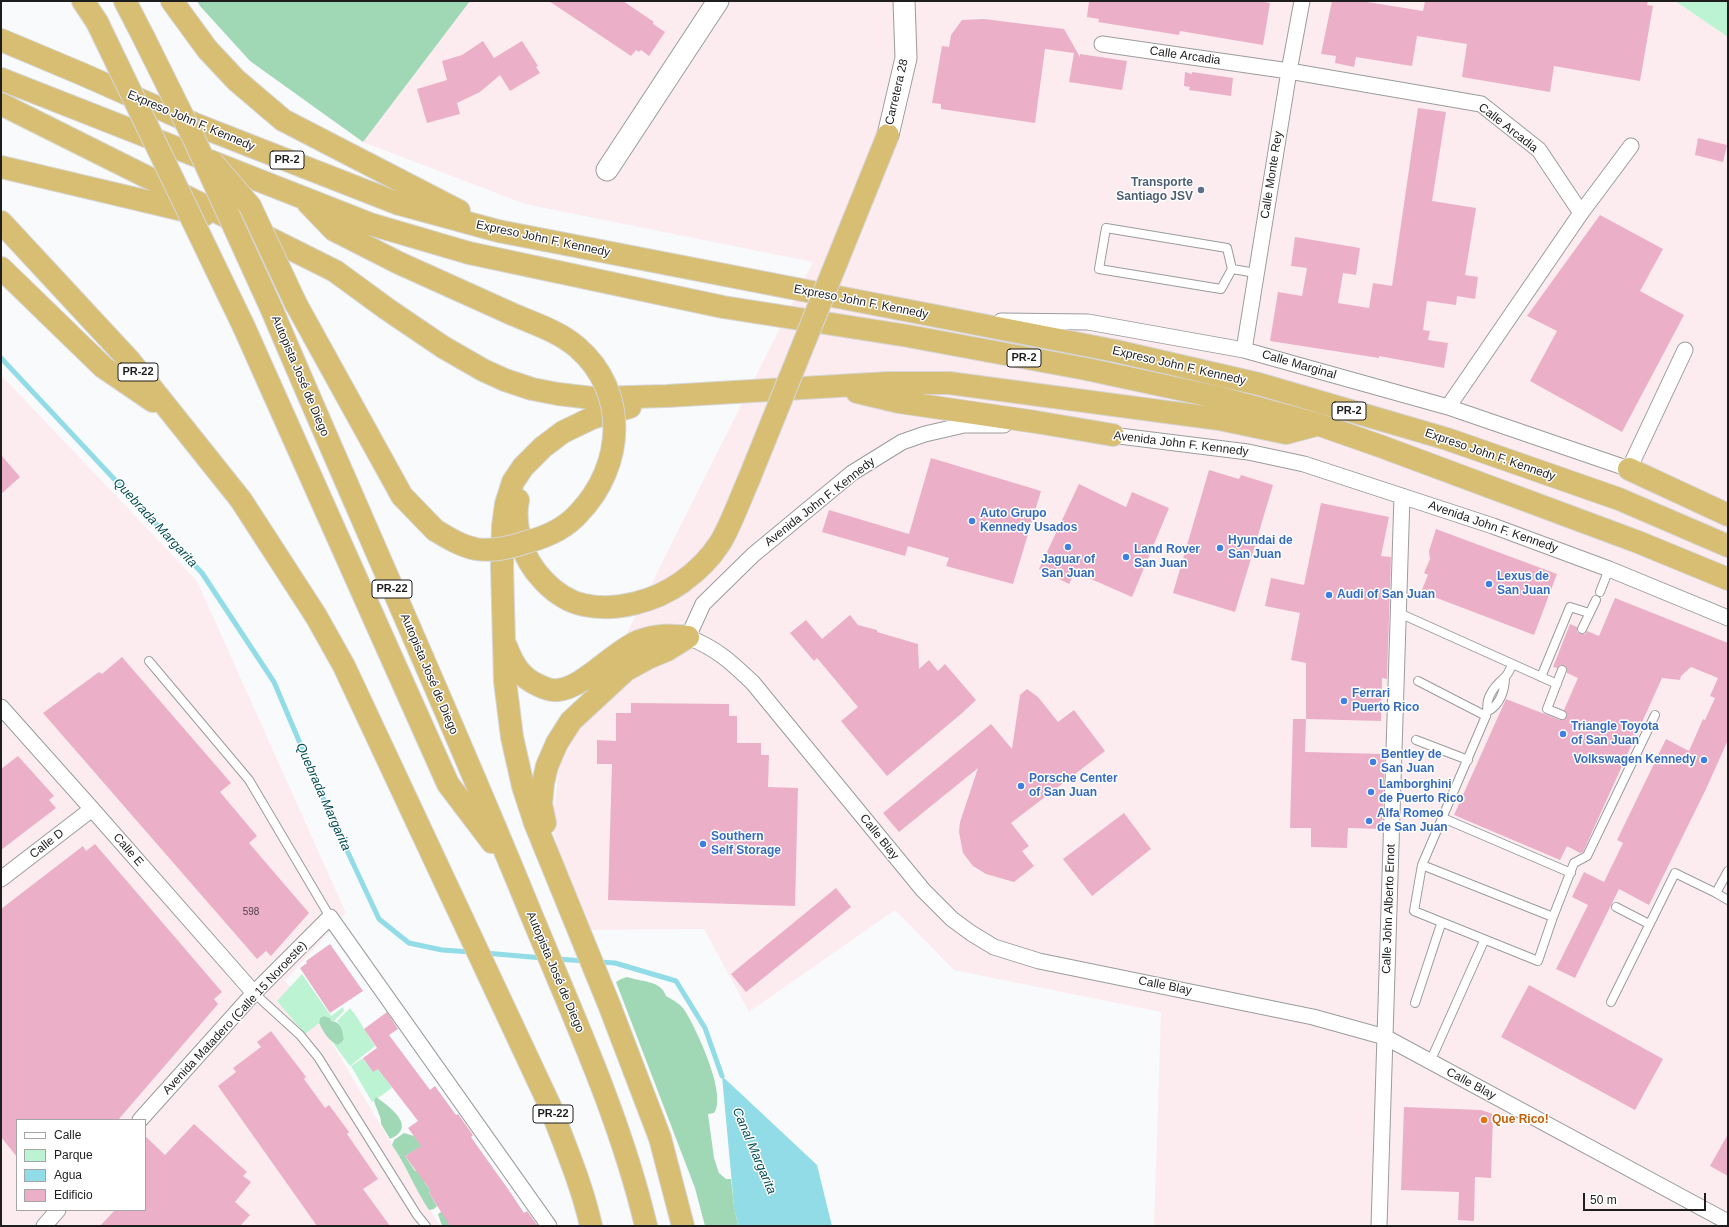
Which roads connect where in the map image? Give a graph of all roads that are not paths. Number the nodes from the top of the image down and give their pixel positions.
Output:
1 (83, 1) edge
2 (125, 1) edge
3 (172, 1) edge
4 (718, 1) edge
5 (904, 1) edge
6 (1302, 1) edge
7 (1, 40) edge
8 (1102, 44) dead end
9 (1289, 71) junction
10 (1, 79) edge
11 (1, 104) edge
12 (888, 135) joint
13 (195, 141) junction
14 (1631, 146) dead end
15 (1, 167) edge
16 (607, 170) dead end
17 (303, 198) junction
18 (1580, 213) junction
19 (1, 222) edge
20 (241, 224) junction
21 (498, 231) junction
22 (1, 268) edge
23 (1232, 269) junction
24 (1256, 273) junction
25 (957, 321) junction
26 (1244, 350) junction
27 (1685, 350) dead end
28 (833, 386) junction
29 (667, 396) junction
30 (1448, 407) junction
31 (174, 416) junction
32 (1317, 424) junction
33 (1113, 436) junction
34 (543, 446) junction
35 (1629, 470) junction
36 (1402, 496) junction
37 (1728, 515) edge
38 (1728, 546) edge
39 (1609, 569) junction
40 (1728, 579) edge
41 (1600, 592) dead end
42 (1596, 600) dead end
43 (1399, 613) junction
44 (1589, 613) junction
45 (1728, 618) edge
46 (1582, 629) dead end
47 (688, 637) junction
48 (504, 642) junction
49 (150, 661) dead end
50 (1512, 665) junction
51 (1562, 670) dead end
52 (1541, 677) junction
53 (1418, 681) dead end
54 (1556, 684) junction
55 (1, 707) edge
56 (1487, 713) junction
57 (1562, 715) dead end
58 (1655, 715) dead end
59 (1416, 740) dead end
60 (1468, 760) junction
61 (92, 808) junction
62 (1443, 818) junction
63 (1422, 865) junction
64 (513, 869) junction
65 (1728, 871) edge
66 (1571, 873) junction
67 (1, 879) edge
68 (1716, 893) junction
69 (564, 897) junction
70 (1728, 900) edge
71 (1616, 908) dead end
72 (1553, 917) junction
73 (330, 918) junction
74 (1442, 924) junction
75 (1650, 924) junction
76 (1484, 941) junction
77 (254, 994) junction
78 (1611, 1002) dead end
79 (1415, 1003) dead end
80 (1386, 1037) junction
81 (1430, 1062) junction
82 (141, 1119) edge
83 (57, 1211) edge
84 (1728, 1222) edge
85 (44, 1226) edge
86 (426, 1226) edge
87 (549, 1226) edge
88 (591, 1226) edge
89 (646, 1226) edge
90 (684, 1226) edge
91 (1379, 1226) edge

1 - 64 highway, bridge
2 - 13 highway, Autopista José de Diego / PR-22, bridge
3 - 21 highway
4 - 16 street
5 - 12 street, Carretera 28
6 - 9 street, Calle Monte Rey
7 - 21 highway, Expreso John F. Kennedy / PR-2
8 - 9 street, Calle Arcadia
9 - 18 street, Calle Arcadia
9 - 24 street, Calle Monte Rey
10 - 17 highway, Expreso John F. Kennedy / PR-2
11 - 20 highway
12 - 34 highway, bridge
13 - 17 highway, bridge
13 - 64 highway, Autopista José de Diego / PR-22, bridge
14 - 18 street
15 - 20 highway
17 - 32 highway, Expreso John F. Kennedy / PR-2
18 - 30 street
19 - 31 highway, PR-22
20 - 29 highway
21 - 25 highway, Expreso John F. Kennedy / PR-2
22 - 31 highway
23 - 23 lane
23 - 24 lane
24 - 26 street, Calle Monte Rey
25 - 26 street, Calle Marginal
25 - 38 highway, Expreso John F. Kennedy / PR-2
26 - 30 street, Calle Marginal
27 - 35 street
28 - 29 highway
28 - 32 highway
28 - 33 highway
29 - 34 highway
30 - 35 street, Calle Marginal
31 - 88 highway, PR-22
32 - 40 highway, Expreso John F. Kennedy / PR-2
33 - 36 street, Avenida John F. Kennedy
33 - 47 street, Avenida John F. Kennedy
34 - 48 highway
35 - 37 highway
36 - 39 street, Avenida John F. Kennedy
36 - 43 street, Calle John Alberto Ernot
39 - 41 lane
39 - 45 street, Avenida John F. Kennedy
42 - 44 lane
43 - 50 lane
43 - 80 street, Calle John Alberto Ernot
44 - 46 lane
44 - 52 lane
47 - 48 highway
47 - 69 highway
47 - 80 street, Calle Blay
48 - 69 highway
49 - 73 lane
50 - 52 lane
50 - 56 lane
51 - 54 lane
52 - 54 lane
53 - 56 lane
54 - 57 lane
55 - 61 street, Calle E
56 - 60 lane
58 - 66 lane
59 - 60 lane
60 - 62 lane
61 - 67 street, Calle D
61 - 77 street, Calle E
62 - 63 lane
62 - 66 lane
63 - 72 lane
63 - 74 lane
64 - 89 highway, Autopista José de Diego / PR-22
65 - 68 lane
66 - 72 lane
68 - 70 lane
68 - 75 lane
69 - 90 highway
71 - 75 lane
72 - 76 lane
73 - 77 street, Avenida Matadero (Calle 15 Noroeste)
73 - 87 street
74 - 76 lane
74 - 79 lane
75 - 78 lane
76 - 81 lane
77 - 82 street, Avenida Matadero (Calle 15 Noroeste)
77 - 86 lane
80 - 81 street, Calle Blay
80 - 91 street, Calle John Alberto Ernot
81 - 84 street, Calle Blay
83 - 85 street

